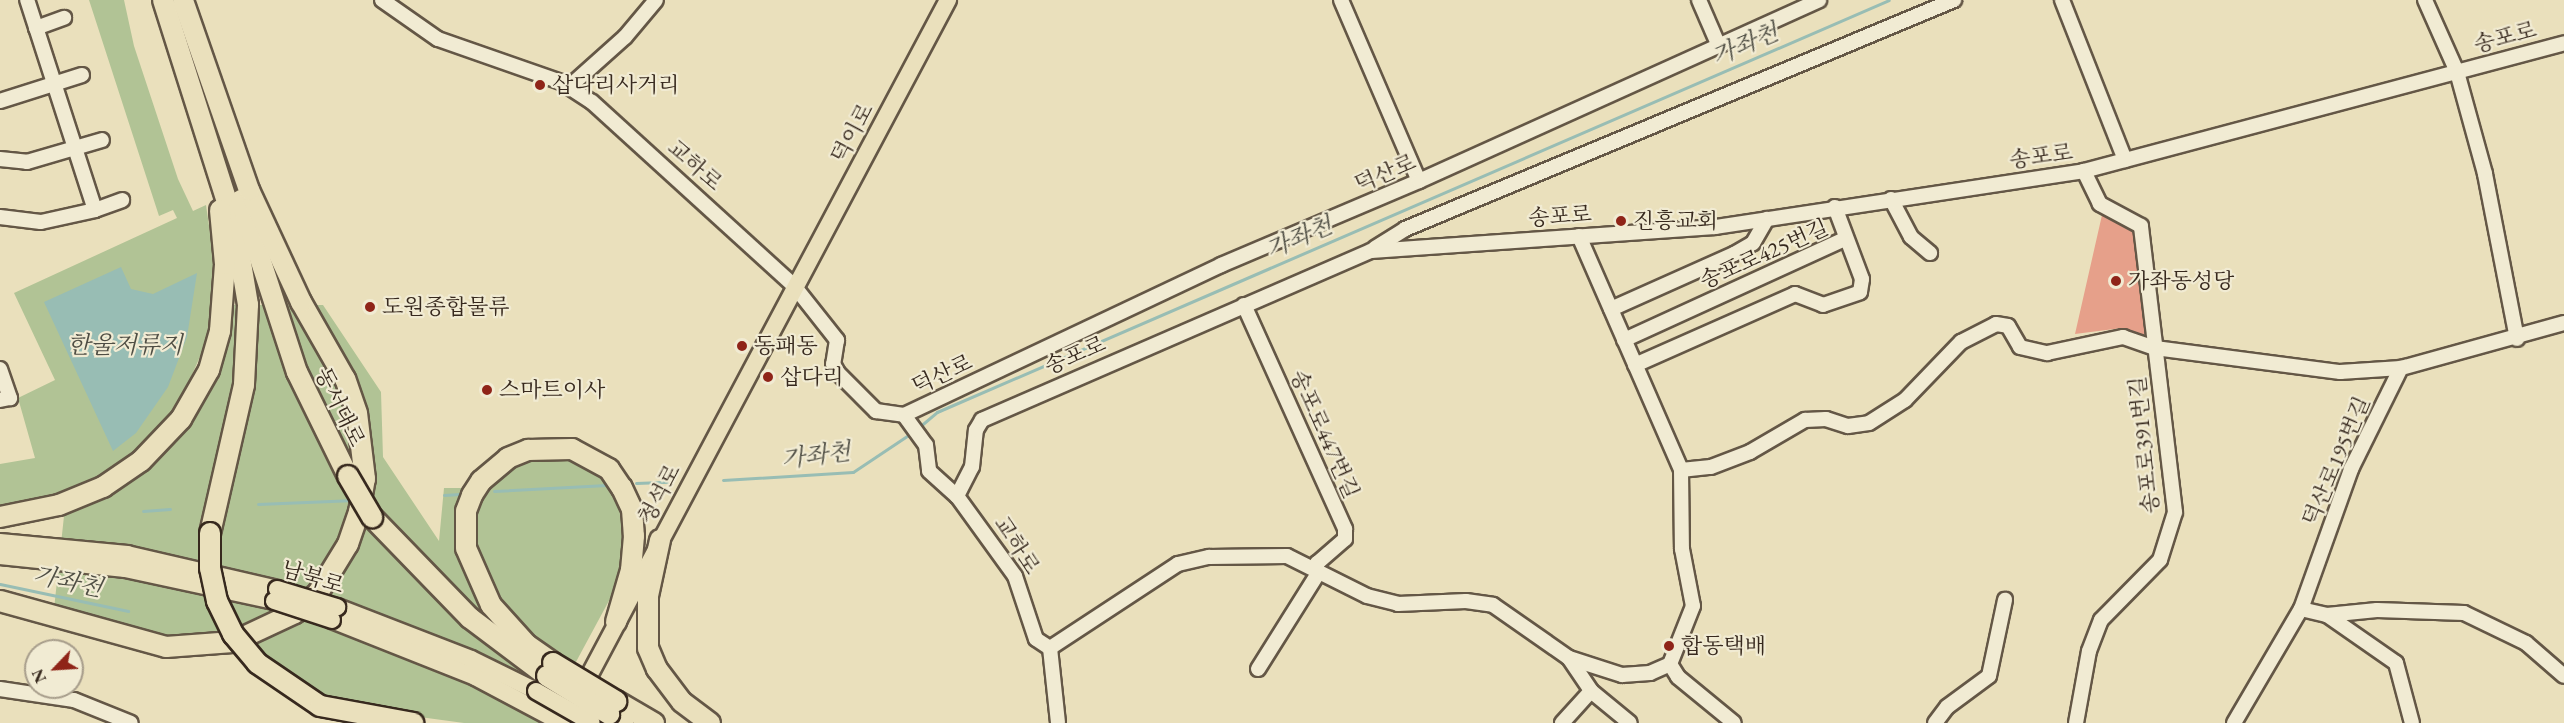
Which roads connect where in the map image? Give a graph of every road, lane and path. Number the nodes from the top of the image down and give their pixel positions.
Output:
1 (27, 0) edge
2 (163, 0) edge
3 (183, 0) edge
4 (382, 0) edge
5 (656, 0) edge
6 (948, 0) edge
7 (1341, 0) edge
8 (1699, 0) edge
9 (1819, 0) edge
10 (1954, 0) edge
11 (2062, 0) edge
12 (2425, 0) edge
13 (64, 18) dead end
14 (36, 28) junction
15 (2564, 43) edge
16 (1718, 44) junction
17 (2457, 72) junction
18 (82, 75) dead end
19 (54, 84) junction
20 (569, 87) junction
21 (196, 99) junction
22 (0, 101) edge
23 (102, 140) dead end
24 (75, 149) junction
25 (0, 159) edge
26 (2125, 160) junction
27 (2084, 171) junction
28 (1419, 182) junction
29 (1891, 199) junction
30 (123, 200) dead end
31 (1835, 207) junction
32 (95, 210) junction
33 (0, 216) edge
34 (1767, 219) junction
35 (1579, 236) junction
36 (1845, 239) junction
37 (1371, 251) junction
38 (1930, 253) dead end
39 (795, 287) junction
40 (1244, 305) junction
41 (1611, 309) junction
42 (2564, 323) edge
43 (2517, 339) junction
44 (1624, 340) junction
45 (2155, 348) junction
46 (1635, 365) junction
47 (2401, 368) junction
48 (0, 369) edge
49 (0, 400) edge
50 (904, 415) junction
51 (1681, 470) junction
52 (957, 496) junction
53 (0, 517) edge
54 (660, 540) junction
55 (0, 542) edge
56 (0, 556) edge
57 (1317, 571) junction
58 (275, 595) junction
59 (2005, 600) dead end
60 (0, 601) edge
61 (2301, 609) junction
62 (2327, 615) junction
63 (616, 622) junction
64 (1050, 648) junction
65 (1569, 658) junction
66 (1670, 664) junction
67 (1258, 669) dead end
68 (2564, 676) edge
69 (541, 683) junction
70 (0, 689) edge
71 (1591, 691) junction
72 (610, 715) edge
73 (131, 723) edge
74 (413, 723) edge
75 (563, 723) edge
76 (654, 723) edge
77 (710, 723) edge
78 (1058, 723) edge
79 (1562, 723) edge
80 (1630, 723) edge
81 (1734, 723) edge
82 (1935, 723) edge
83 (2076, 723) edge
84 (2234, 723) edge
85 (2412, 723) edge

1 - 14 street
2 - 21 highway
3 - 60 highway
3 - 69 highway, 동서대로, bridge
4 - 20 street, 교하로
5 - 20 street
6 - 39 main road, 덕이로
7 - 28 street
8 - 16 street
9 - 16 street, 덕산로
10 - 37 street
11 - 26 street
12 - 17 street, 송포로
13 - 14 street
14 - 19 street
15 - 17 street, 송포로
16 - 28 street, 덕산로
17 - 26 street, 송포로
17 - 43 street
18 - 19 street
19 - 22 street
19 - 24 street
20 - 39 street, 교하로
21 - 53 highway
21 - 74 highway, bridge
23 - 24 street
24 - 25 street
24 - 32 street
26 - 27 street, 송포로
27 - 29 street, 송포로
27 - 45 street, 송포로391번길
28 - 50 street, 덕산로
29 - 31 street, 송포로
29 - 38 street
30 - 32 street
31 - 34 street, 송포로
31 - 36 street
32 - 33 street
34 - 35 street, 송포로
34 - 41 street
35 - 37 street, 송포로
35 - 41 street
36 - 44 street, 송포로425번길
36 - 46 street, 송포로425번길
37 - 40 street, 송포로
39 - 50 street, 교하로
39 - 54 main road, 청석로
40 - 52 street, 송포로
40 - 57 street, 송포로447번길
41 - 44 street
42 - 43 street
43 - 47 street
44 - 46 street
45 - 47 street, 송포로391번길
45 - 51 street, 송포로391번길
45 - 83 street, 송포로391번길
46 - 51 street
47 - 61 street, 덕산로195번길
48 - 49 street
50 - 52 street, 교하로
51 - 66 street
52 - 64 street, 교하로
54 - 63 main road, 청석로
54 - 77 highway
55 - 58 main road, 남북로
56 - 58 main road, 남북로
57 - 64 street
57 - 65 street
57 - 67 street, 송포로447번길
58 - 69 main road, 남북로, bridge
59 - 82 street
61 - 62 street
61 - 84 street, 덕산로195번길
62 - 68 street
62 - 85 street
63 - 69 highway
63 - 75 main road, 청석로
64 - 78 street
65 - 66 street
65 - 71 street
66 - 81 street
69 - 72 highway, 동서대로, bridge
69 - 75 main road, 남북로
70 - 73 street
71 - 79 street
71 - 80 street
72 - 76 highway, 동서대로

